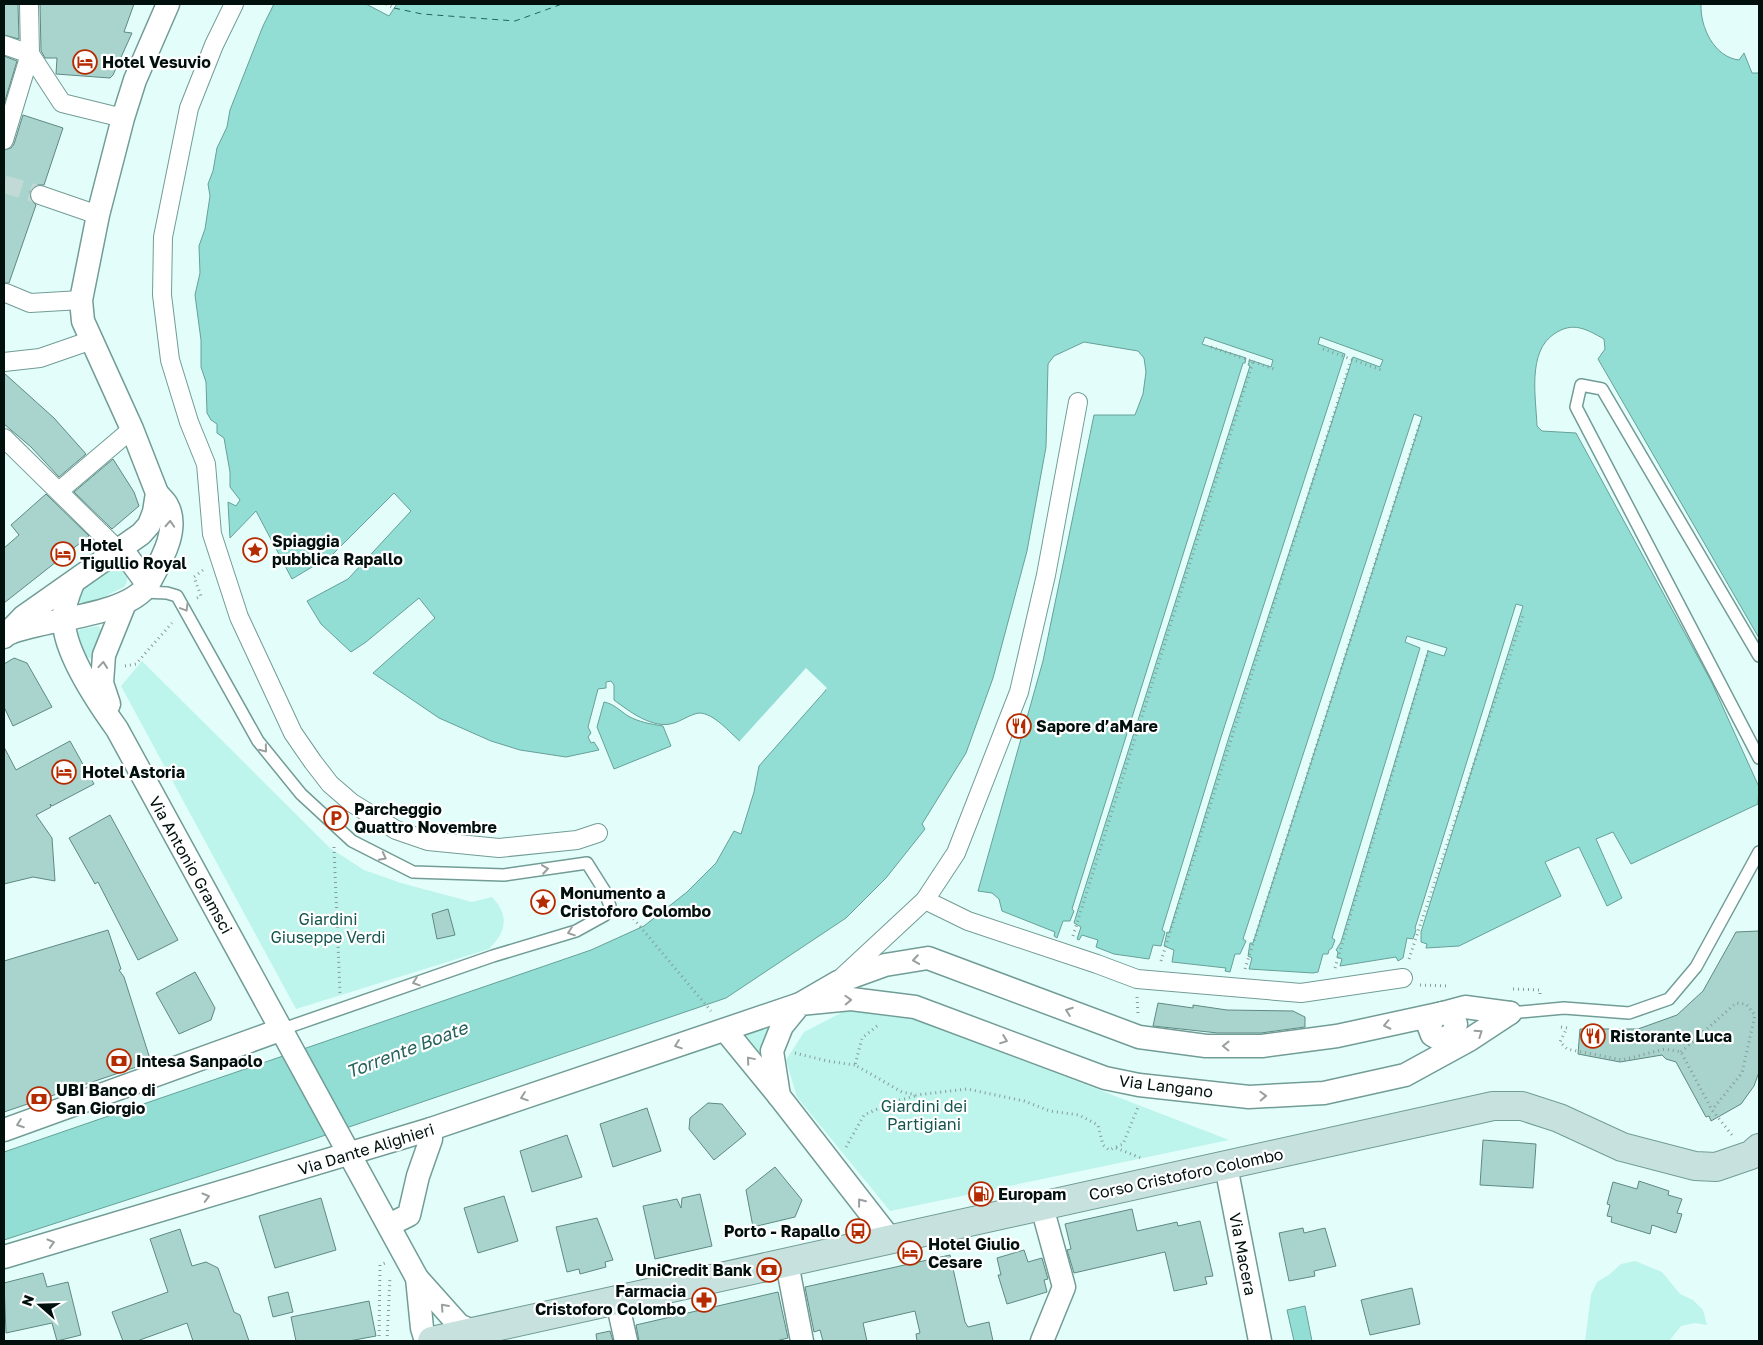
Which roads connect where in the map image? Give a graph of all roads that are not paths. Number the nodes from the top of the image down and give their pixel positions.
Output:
1 (29, 4) edge
2 (168, 4) edge
3 (234, 4) edge
4 (4, 45) edge
5 (30, 54) junction
6 (123, 118) junction
7 (4, 140) edge
8 (40, 195) tunnel mouth
9 (98, 215) junction
10 (6, 293) dead end
11 (81, 300) junction
12 (92, 340) junction
13 (4, 362) edge
14 (1078, 402) dead end
15 (132, 428) junction
16 (4, 438) edge
17 (59, 491) junction
18 (157, 493) junction
19 (119, 549) junction
20 (72, 583) junction
21 (138, 594) junction
22 (64, 620) junction
23 (5, 636) edge
24 (1759, 656) edge
25 (117, 729) junction
26 (1759, 758) edge
27 (598, 833) dead end
28 (1759, 852) edge
29 (926, 900) junction
30 (1403, 978) road end
31 (835, 984) junction
32 (800, 1004) junction
33 (1510, 1013) junction
34 (1440, 1022) junction
35 (725, 1030) junction
36 (285, 1039) junction
37 (1450, 1051) junction
38 (779, 1096) junction
39 (431, 1129) junction
40 (4, 1130) edge
41 (344, 1146) junction
42 (1759, 1148) edge
43 (1226, 1166) junction
44 (1042, 1207) junction
45 (389, 1225) junction
46 (891, 1240) junction
47 (4, 1257) edge
48 (787, 1263) junction
49 (417, 1278) junction
50 (617, 1301) junction
51 (474, 1332) junction
52 (426, 1341) edge
53 (432, 1341) edge
54 (626, 1341) edge
55 (802, 1341) edge
56 (1042, 1341) edge
57 (1260, 1341) edge

1 - 5 street
2 - 6 street
3 - 27 street
4 - 5 street
5 - 6 street
5 - 7 street
6 - 9 street
8 - 9 street
9 - 11 street
10 - 11 street
11 - 12 street
12 - 13 street
12 - 15 street
14 - 29 street
15 - 17 street
15 - 18 street
16 - 17 street
17 - 19 street
18 - 19 street
21 -> 18 street
19 - 20 street
19 - 21 street
20 - 22 street
20 - 23 street
21 - 22 street
25 -> 21 street
21 -> 36 lane
22 - 23 street
22 - 25 street, Via Antonio Gramsci
24 - 26 lane
25 - 36 street, Via Antonio Gramsci
28 - 33 lane
29 - 30 street
29 - 31 street
31 - 32 street, Via Langano
34 -> 31 street, Via Langano
32 - 35 street, Via Langano
32 -> 37 street, Via Langano
32 - 38 street
33 - 34 street, Via Langano
37 -> 33 street, Via Langano
34 - 37 street
38 -> 35 street
35 -> 39 street, Via Dante Alighieri
36 -> 40 street
36 - 41 street, Via Antonio Gramsci
46 -> 38 street
39 - 41 street, Via Dante Alighieri
39 - 45 street
41 - 45 street, Via Antonio Gramsci
47 -> 41 street, Via Dante Alighieri
42 - 43 main road, Corso Cristoforo Colombo
43 - 44 main road, Corso Cristoforo Colombo
43 - 57 street, Via Macera
44 - 46 main road, Corso Cristoforo Colombo
44 - 56 street
45 - 49 street, Via Antonio Gramsci
46 - 48 main road, Corso Cristoforo Colombo
48 - 50 main road, Corso Cristoforo Colombo
48 - 55 street
51 -> 49 street
49 - 52 street
50 - 51 main road, Corso Cristoforo Colombo
50 - 54 street
51 - 53 main road, Corso Cristoforo Colombo

